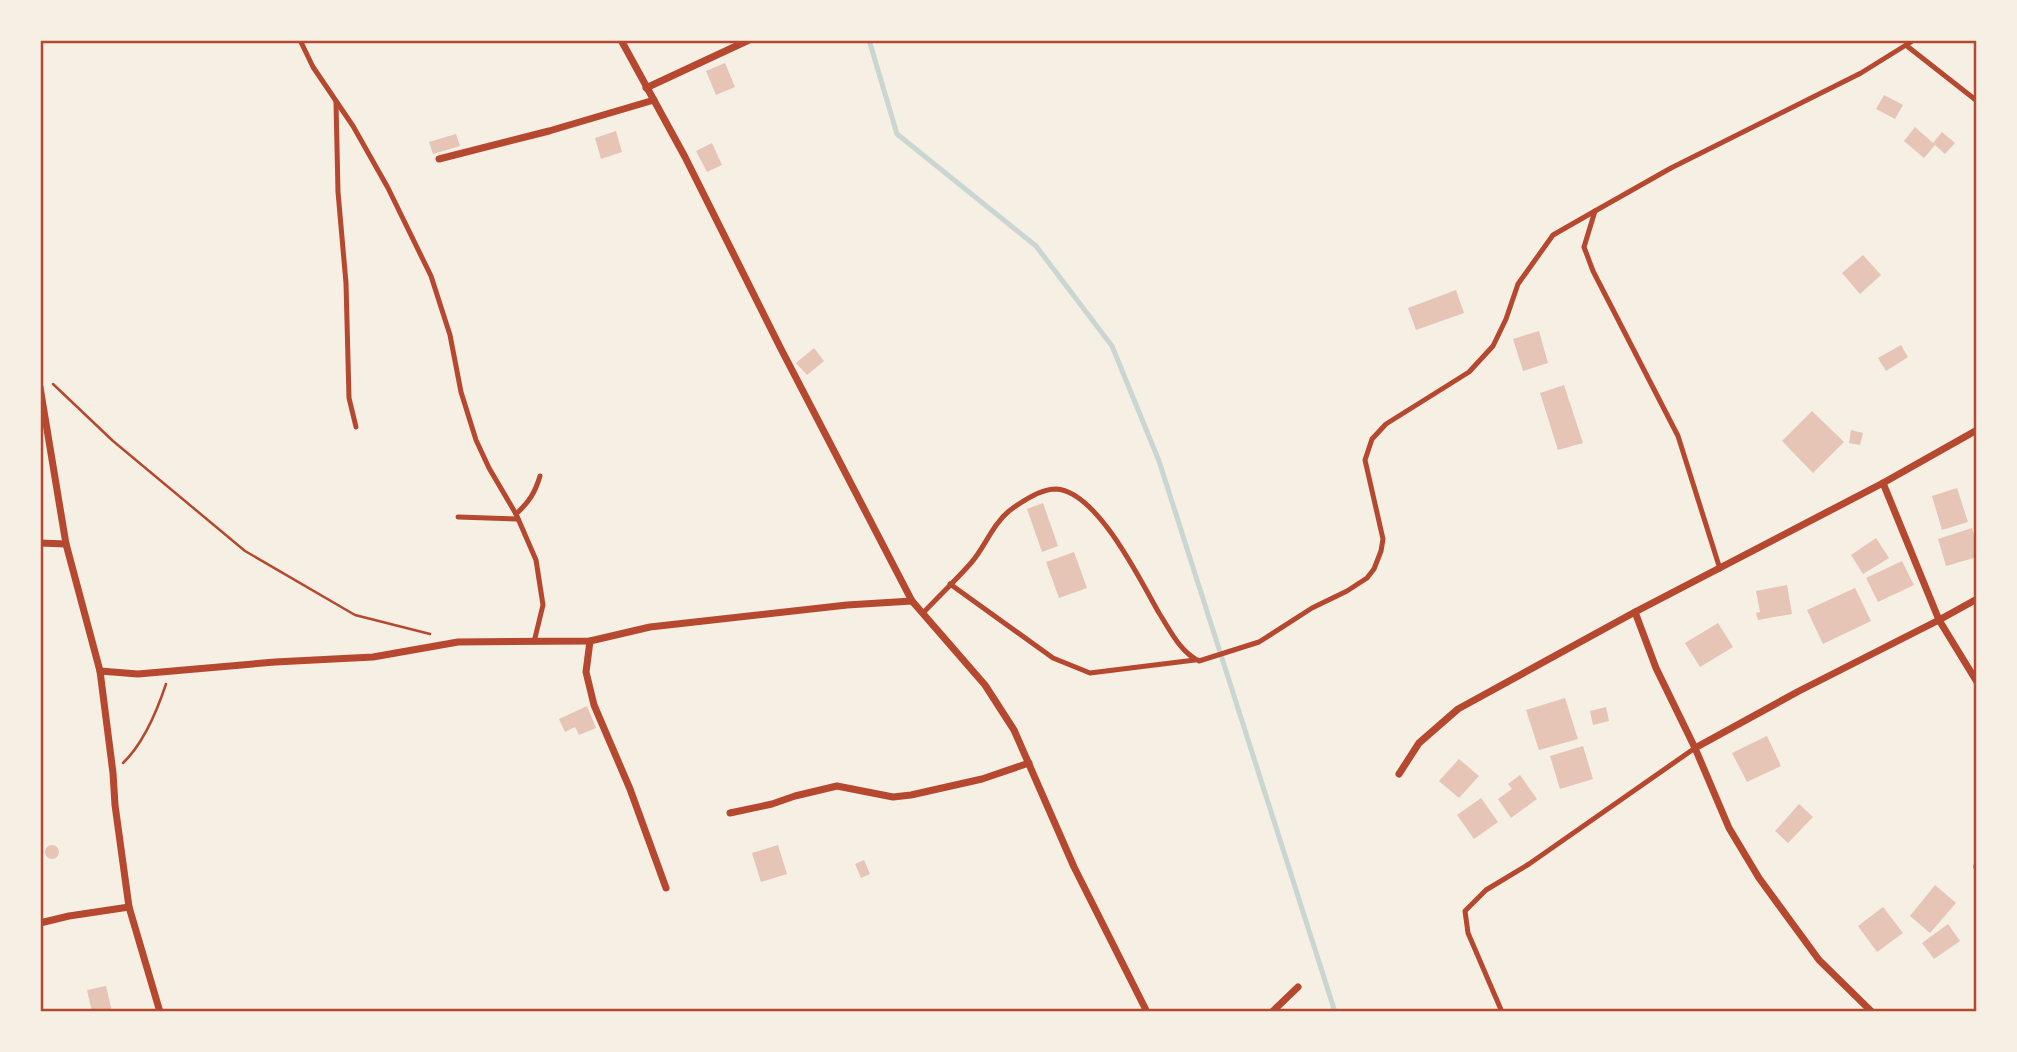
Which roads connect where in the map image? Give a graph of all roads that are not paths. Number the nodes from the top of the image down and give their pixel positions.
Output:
1 (300, 40) edge
2 (621, 40) edge
3 (749, 40) edge
4 (1914, 40) edge
5 (1907, 46) junction
6 (646, 88) junction
7 (654, 100) junction
8 (1977, 101) edge
9 (336, 102) junction
10 (439, 159) dead end
11 (1595, 211) junction
12 (40, 387) edge
13 (356, 427) dead end
14 (1977, 430) edge
15 (540, 476) dead end
16 (1883, 483) junction
17 (458, 517) dead end
18 (517, 517) junction
19 (40, 543) edge
20 (66, 544) junction
21 (1720, 569) junction
22 (950, 584) junction
23 (1977, 599) edge
24 (912, 601) junction
25 (1635, 612) junction
26 (923, 613) junction
27 (1939, 620) junction
28 (590, 641) junction
29 (534, 642) junction
30 (1199, 661) junction
31 (100, 671) junction
32 (1977, 682) edge
33 (1695, 748) junction
34 (1029, 763) junction
35 (1399, 774) dead end
36 (730, 813) dead end
37 (666, 888) dead end
38 (129, 907) junction
39 (40, 923) edge
40 (1298, 987) dead end
41 (160, 1012) edge
42 (1147, 1012) edge
43 (1272, 1012) edge
44 (1502, 1012) edge
45 (1872, 1012) edge

1 - 9 lane
2 - 6 street
3 - 6 street
4 - 5 lane
5 - 8 lane
5 - 11 lane
6 - 7 street
7 - 10 street
7 - 24 street
9 - 13 lane
9 - 18 lane
11 - 21 lane
11 - 30 lane
12 - 20 street
14 - 16 street
15 - 18 lane
16 - 21 street
16 - 27 street
17 - 18 lane
18 - 29 lane
19 - 20 street
20 - 31 street
21 - 25 street
22 - 26 lane
22 - 30 lane
22 - 30 lane
23 - 27 street
24 - 26 street
24 - 28 street
25 - 33 street
25 - 35 street
26 - 34 street
27 - 32 street
27 - 33 street
28 - 29 street
28 - 37 street
29 - 31 street
31 - 38 street
33 - 44 lane
33 - 45 street
34 - 36 street
34 - 42 street
38 - 39 street
38 - 41 street
40 - 43 street

